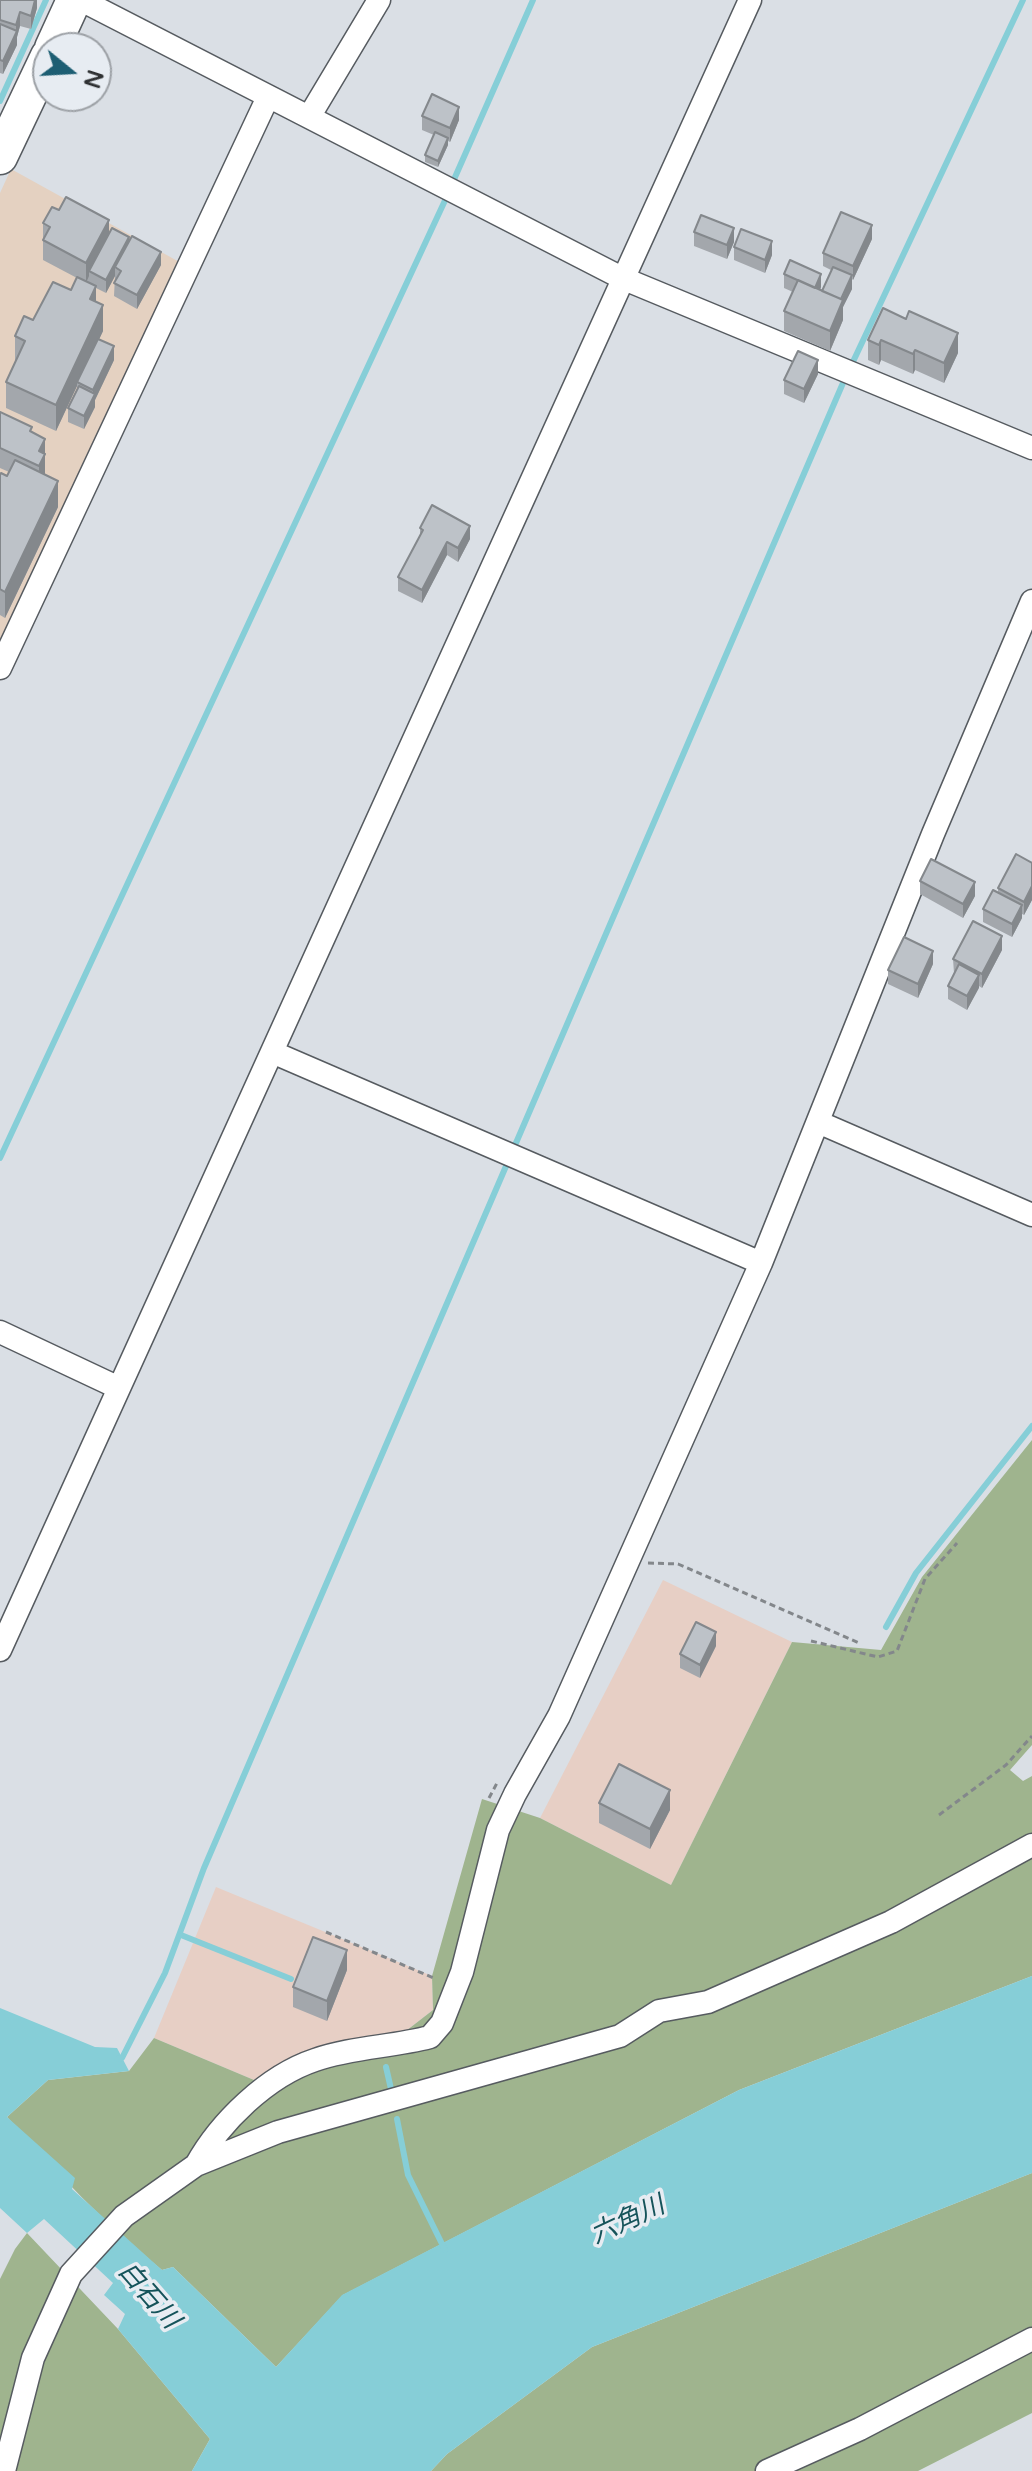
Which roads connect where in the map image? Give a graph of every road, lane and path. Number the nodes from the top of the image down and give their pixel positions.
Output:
1 (74, 0) edge
2 (81, 0) edge
3 (379, 0) edge
4 (750, 0) edge
5 (59, 32) edge
6 (32, 90) edge
7 (268, 97) junction
8 (309, 117) junction
9 (0, 157) edge
10 (622, 278) junction
11 (1032, 448) edge
12 (1032, 601) edge
13 (0, 668) edge
14 (272, 1052) junction
15 (818, 1122) junction
16 (1032, 1215) edge
17 (761, 1263) junction
18 (0, 1332) edge
19 (119, 1388) junction
20 (957, 1543) dead end
21 (648, 1563) dead end
22 (811, 1641) dead end
23 (859, 1643) dead end
24 (0, 1650) edge
25 (1032, 1736) edge
26 (530, 1767) junction
27 (487, 1804) dead end
28 (939, 1815) dead end
29 (1032, 1845) edge
30 (326, 1932) dead end
31 (437, 1980) dead end
32 (196, 2165) junction
33 (1032, 2339) edge
34 (4, 2471) edge
35 (767, 2471) edge

1 - 5 main road
2 - 7 street
3 - 8 street
4 - 10 street
6 - 9 main road
7 - 8 street
7 - 13 street
8 - 10 street
10 - 11 street
10 - 14 street
12 - 15 street
14 - 17 street
14 - 19 street
15 - 16 street
15 - 17 street
17 - 26 street
18 - 19 street
19 - 24 street
20 - 22 path
21 - 23 path
25 - 28 path
26 - 27 path
26 - 32 street
29 - 32 street
30 - 31 path
32 - 34 street
33 - 35 street

